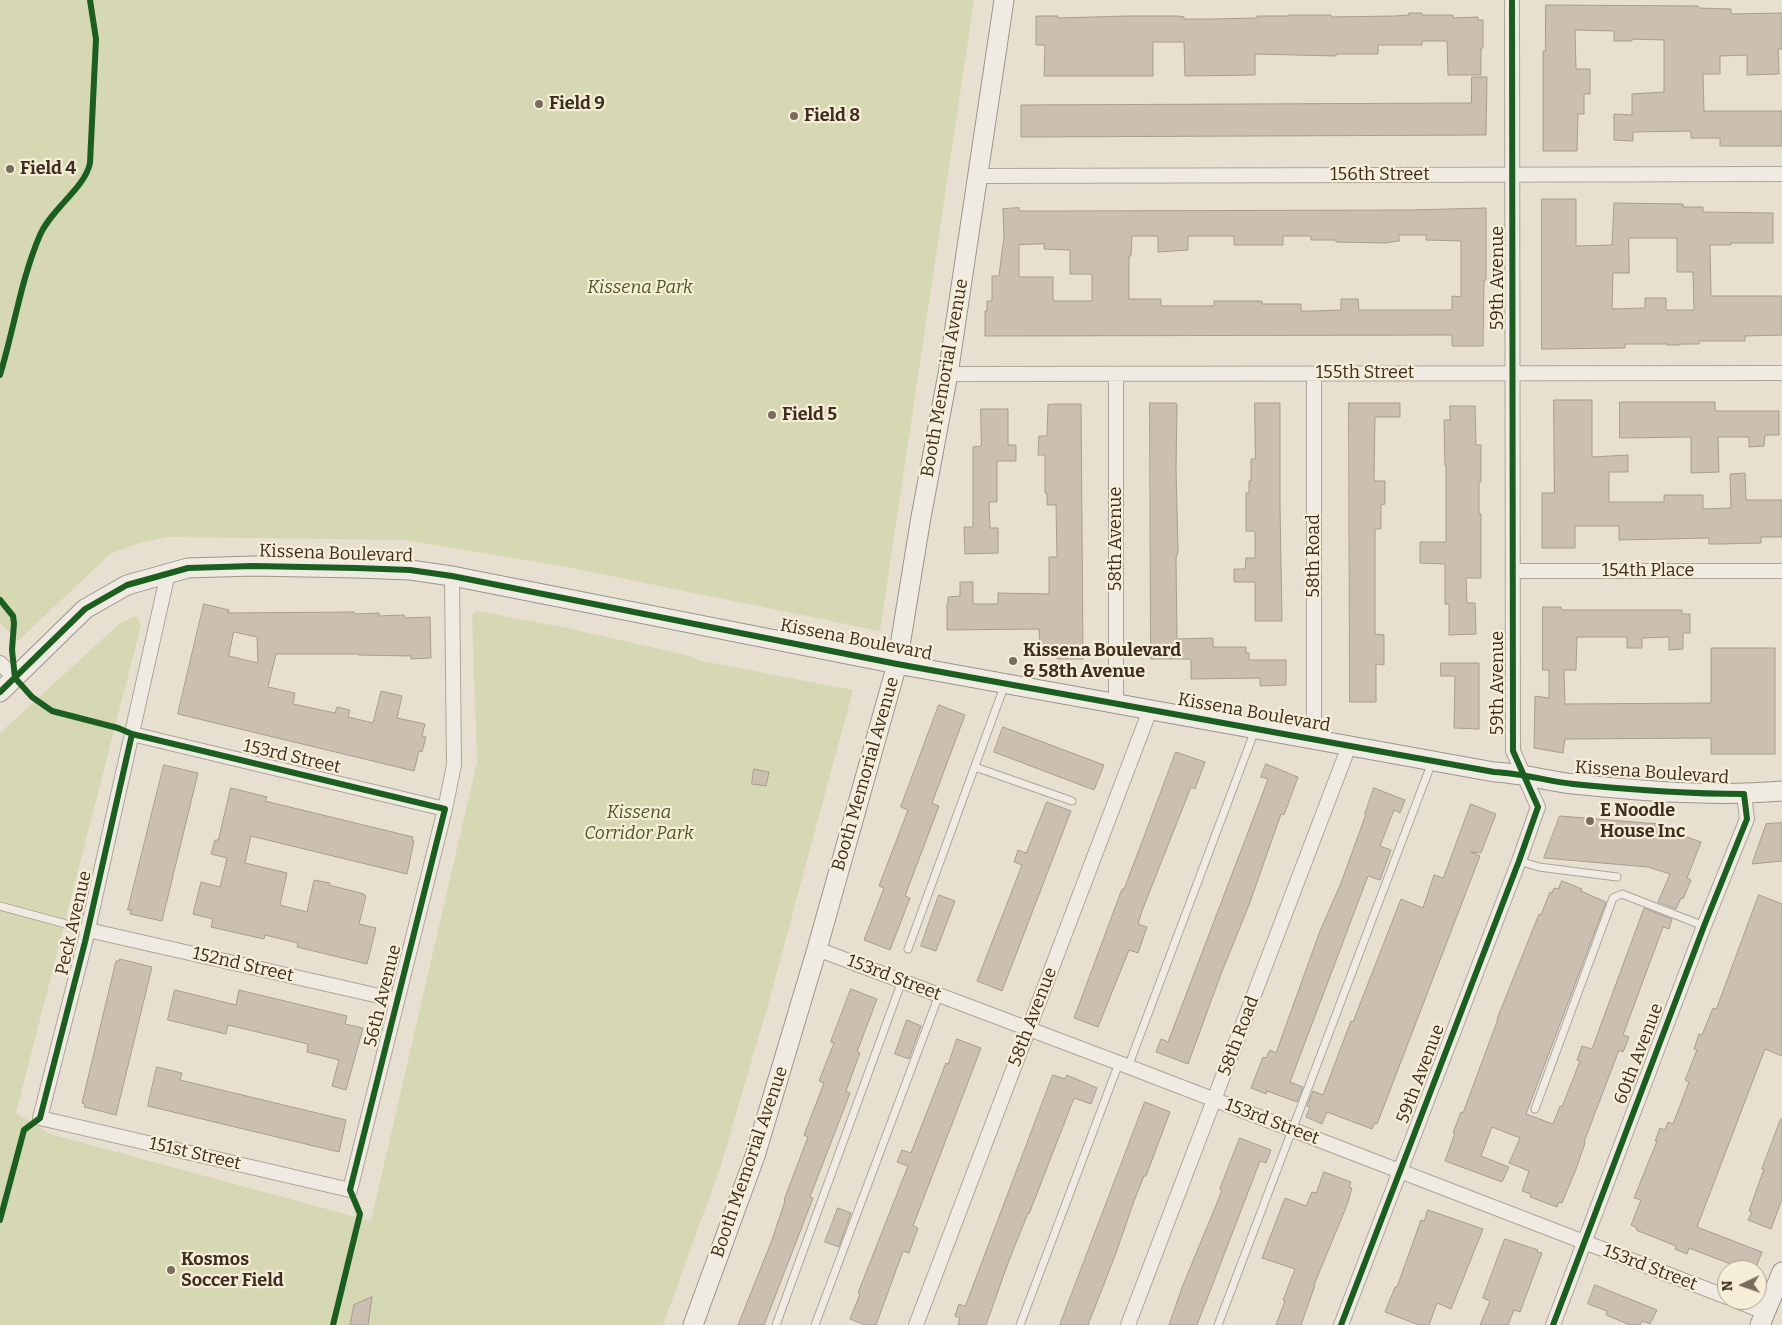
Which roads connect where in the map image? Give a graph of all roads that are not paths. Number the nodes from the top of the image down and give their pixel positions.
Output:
1 (1004, 0) edge
2 (1512, 0) edge
3 (1782, 174) edge
4 (1513, 175) junction
5 (978, 176) junction
6 (1513, 373) junction
7 (1782, 373) edge
8 (948, 374) junction
9 (1116, 374) junction
10 (1314, 374) junction
11 (1513, 571) junction
12 (1782, 571) edge
13 (168, 573) junction
14 (452, 576) junction
15 (0, 663) edge
16 (897, 664) junction
17 (15, 678) junction
18 (1006, 683) junction
19 (0, 692) edge
20 (1116, 703) junction
21 (1150, 710) junction
22 (1255, 728) junction
23 (132, 734) junction
24 (1314, 739) junction
25 (1349, 746) junction
26 (1432, 762) junction
27 (975, 767) junction
28 (1524, 776) junction
29 (1782, 791) edge
30 (1744, 794) junction
31 (1072, 801) dead end
32 (445, 809) junction
33 (1519, 861) junction
34 (1617, 877) dead end
35 (0, 906) edge
36 (1704, 926) junction
37 (88, 930) junction
38 (908, 949) dead end
39 (817, 950) junction
40 (902, 982) junction
41 (939, 995) junction
42 (397, 1000) junction
43 (1028, 1029) junction
44 (1124, 1065) junction
45 (1214, 1100) junction
46 (1535, 1109) dead end
47 (40, 1118) joint
48 (1292, 1130) junction
49 (1400, 1171) junction
50 (350, 1190) joint
51 (1584, 1242) junction
52 (1782, 1272) edge
53 (1717, 1294) edge
54 (1750, 1310) edge
55 (1762, 1318) edge
56 (693, 1325) edge
57 (776, 1325) edge
58 (816, 1325) edge
59 (916, 1325) edge
60 (1020, 1325) edge
61 (1128, 1325) edge
62 (1218, 1325) edge
63 (1341, 1325) edge
64 (1552, 1325) edge

1 - 5 main road, Booth Memorial Avenue
2 - 4 street, 59th Avenue
3 - 4 street, 156th Street
4 - 5 street, 156th Street
4 - 6 street, 59th Avenue
5 - 8 main road, Booth Memorial Avenue
6 - 7 street, 155th Street
6 - 10 street, 155th Street
6 - 11 street, 59th Avenue
8 - 9 street, 155th Street
8 - 16 main road, Booth Memorial Avenue
9 - 10 street, 155th Street
9 - 20 street, 58th Avenue
10 - 24 street, 58th Road
11 - 12 street, 154th Place
11 - 28 street, 59th Avenue
13 - 14 main road, Kissena Boulevard
13 - 17 main road, Kissena Boulevard
13 - 23 street, Peck Avenue
14 - 16 main road, Kissena Boulevard
14 - 32 street, 56th Avenue
15 - 17 street
16 - 18 main road, Kissena Boulevard
16 - 39 main road, Booth Memorial Avenue
17 - 19 main road, Kissena Boulevard
18 - 20 main road, Kissena Boulevard
18 - 27 lane
20 - 21 main road, Kissena Boulevard
21 - 22 main road, Kissena Boulevard
21 - 43 street, 58th Avenue
22 - 24 main road, Kissena Boulevard
22 - 44 lane
23 - 32 street, 153rd Street
23 - 37 street, Peck Avenue
24 - 25 main road, Kissena Boulevard
25 - 26 main road, Kissena Boulevard
25 - 45 street, 58th Road
26 - 28 main road, Kissena Boulevard
26 - 48 lane
27 - 31 lane
27 - 38 lane
28 - 30 main road, Kissena Boulevard
28 - 33 street, 59th Avenue
29 - 30 main road, Kissena Boulevard
30 - 36 street, 60th Avenue
32 - 42 street, 56th Avenue
33 - 34 lane
33 - 49 street, 59th Avenue
35 - 37 lane
36 - 46 lane
36 - 51 street, 60th Avenue
37 - 42 street, 152nd Street
37 - 47 street, Peck Avenue
39 - 40 street, 153rd Street
39 - 56 main road, Booth Memorial Avenue
40 - 41 street, 153rd Street
40 - 57 lane
41 - 43 street, 153rd Street
41 - 58 lane
42 - 50 street, 56th Avenue
43 - 44 street, 153rd Street
43 - 59 street, 58th Avenue
44 - 45 street, 153rd Street
44 - 60 lane
45 - 48 street, 153rd Street
45 - 61 street, 58th Road
47 - 50 street, 151st Street
48 - 49 street, 153rd Street
48 - 62 lane
49 - 51 street, 153rd Street
49 - 63 street, 59th Avenue
51 - 53 street, 153rd Street
51 - 64 street, 60th Avenue
52 - 55 main road
54 - 55 street

